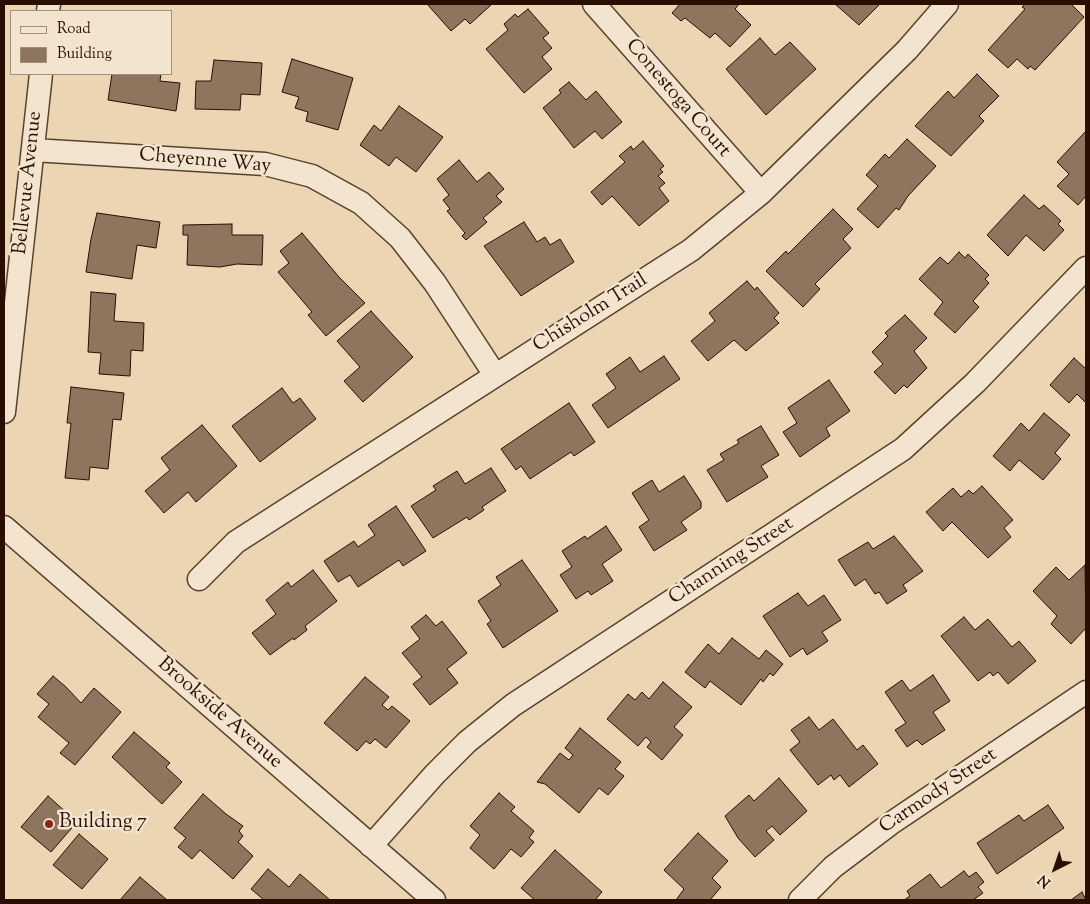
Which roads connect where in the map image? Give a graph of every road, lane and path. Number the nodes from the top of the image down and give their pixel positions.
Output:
1 (594, 4) edge
2 (947, 4) edge
3 (41, 75) edge
4 (33, 150) junction
5 (761, 194) junction
6 (1086, 268) edge
7 (495, 375) junction
8 (4, 412) edge
9 (4, 527) edge
10 (199, 579) dead end
11 (1086, 692) edge
12 (372, 846) junction
13 (434, 900) edge
14 (800, 900) edge

1 - 5 street, Conestoga Court
2 - 5 street, Chisholm Trail
3 - 4 street, Bellevue Avenue
4 - 7 street, Cheyenne Way
4 - 8 street, Bellevue Avenue
5 - 7 street, Chisholm Trail
6 - 12 street, Channing Street
7 - 10 street, Chisholm Trail
9 - 12 street, Brookside Avenue
11 - 14 street, Carmody Street
12 - 13 street, Brookside Avenue

